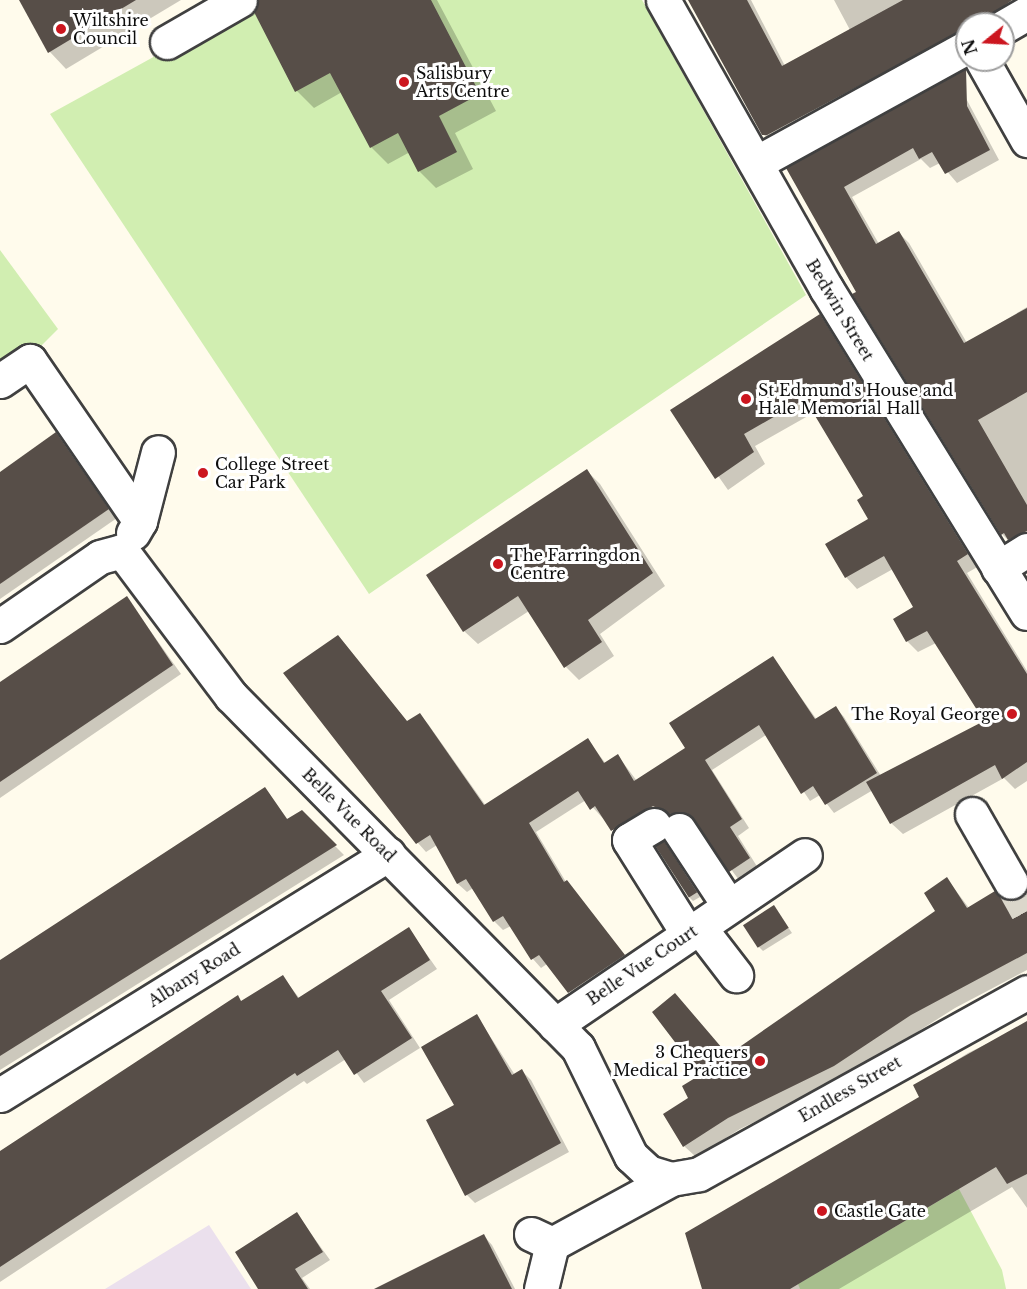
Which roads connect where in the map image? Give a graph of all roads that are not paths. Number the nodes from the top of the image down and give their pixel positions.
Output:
1 (240, 0) edge
2 (663, 0) edge
3 (167, 42) dead end
4 (955, 54) edge
5 (989, 72) edge
6 (1027, 140) edge
7 (756, 163) junction
8 (0, 381) edge
9 (158, 452) dead end
10 (140, 521) junction
11 (122, 550) junction
12 (1027, 550) edge
13 (998, 568) junction
14 (1027, 613) edge
15 (0, 626) edge
16 (972, 814) dead end
17 (388, 855) junction
18 (805, 855) dead end
19 (1011, 882) tunnel mouth
20 (729, 906) junction
21 (693, 930) junction
22 (736, 975) dead end
23 (1025, 998) edge
24 (555, 1024) junction
25 (0, 1095) edge
26 (671, 1179) junction
27 (541, 1289) edge

1 - 3 street
2 - 7 street, Bedwin Street
4 - 7 street
5 - 6 street
7 - 13 street, Bedwin Street
8 - 10 street
9 - 10 street
10 - 11 street
11 - 15 street
11 - 17 street, Belle Vue Road
12 - 13 street
13 - 14 street, Bedwin Street
16 - 19 street
17 - 24 street, Belle Vue Road
17 - 25 street, Albany Road
18 - 20 street, Belle Vue Court
20 - 21 street, Belle Vue Court
20 - 21 street
21 - 22 street
21 - 24 street, Belle Vue Court
23 - 26 street, Endless Street
24 - 26 street, Belle Vue Road
26 - 27 street, Endless Street

